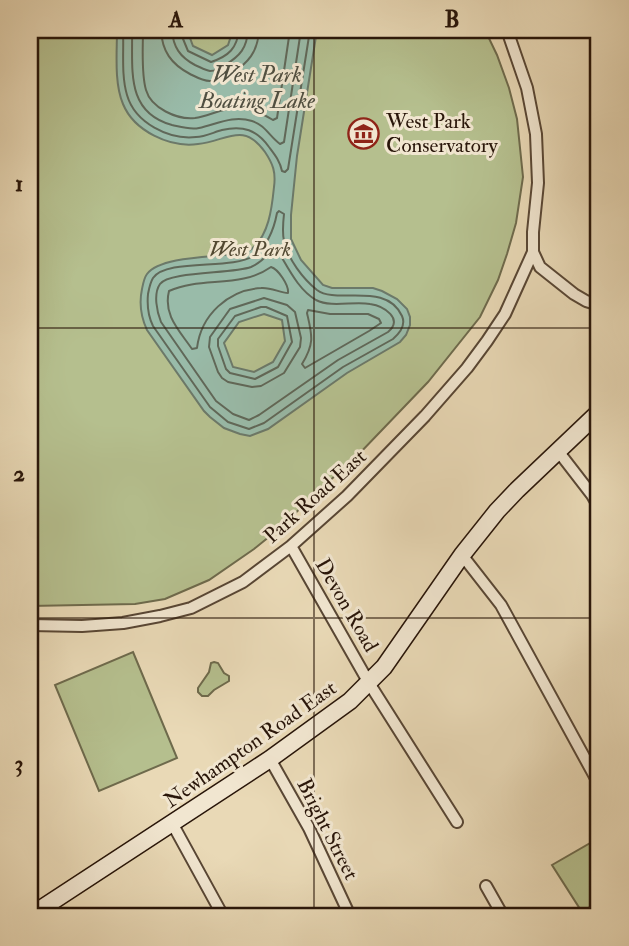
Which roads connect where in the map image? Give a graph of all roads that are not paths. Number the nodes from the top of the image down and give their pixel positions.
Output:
1 (507, 30) edge
2 (533, 252) junction
3 (599, 305) edge
4 (599, 412) edge
5 (558, 451) junction
6 (599, 507) edge
7 (291, 546) junction
8 (462, 555) junction
9 (30, 625) edge
10 (369, 683) junction
11 (270, 759) junction
12 (599, 784) edge
13 (457, 822) dead end
14 (172, 823) junction
15 (486, 886) dead end
16 (599, 913) edge
17 (30, 916) edge
18 (223, 916) edge
19 (350, 916) edge
20 (503, 916) edge
21 (594, 916) edge

1 - 2 street
2 - 3 street
2 - 7 street, Park Road East
4 - 5 street, Newhampton Road East
5 - 6 street
5 - 8 street, Newhampton Road East
7 - 9 street, Park Road East
7 - 10 street, Devon Road
8 - 10 street, Newhampton Road East
8 - 12 street
10 - 11 street, Newhampton Road East
10 - 13 street, Devon Road
11 - 14 street, Newhampton Road East
11 - 19 street, Bright Street
14 - 17 street, Newhampton Road East
14 - 18 street
15 - 20 street
16 - 21 street

